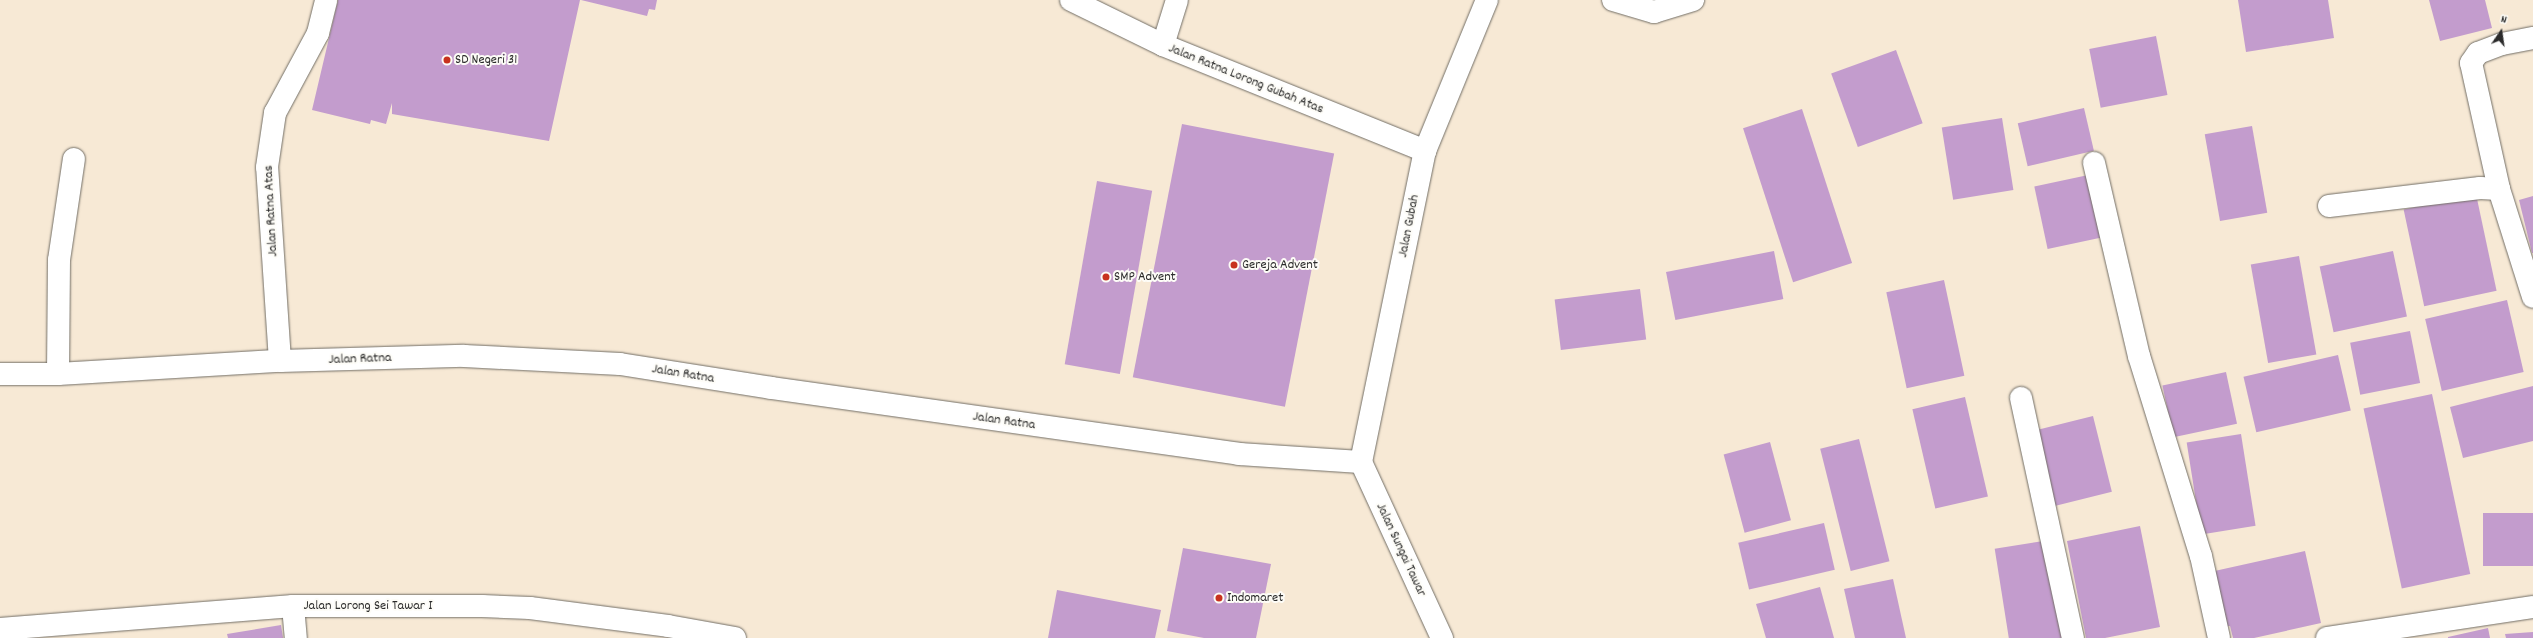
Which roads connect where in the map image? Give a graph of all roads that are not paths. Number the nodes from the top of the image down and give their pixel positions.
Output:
1 (326, 0) edge
2 (1070, 0) edge
3 (1177, 0) edge
4 (1487, 0) edge
5 (1612, 0) edge
6 (1693, 0) edge
7 (2533, 38) edge
8 (1163, 45) junction
9 (1424, 151) junction
10 (74, 159) dead end
11 (2094, 163) dead end
12 (2499, 189) junction
13 (2329, 206) dead end
14 (2533, 297) edge
15 (280, 361) junction
16 (0, 374) edge
17 (58, 374) junction
18 (2022, 398) dead end
19 (1361, 462) junction
20 (293, 606) junction
21 (2533, 606) edge
22 (5, 632) edge
23 (668, 632) edge
24 (296, 638) edge
25 (735, 638) edge
26 (1442, 638) edge
27 (2073, 638) edge
28 (2219, 638) edge
29 (2327, 638) edge

1 - 15 street, Jalan Ratna Atas
2 - 8 street, Jalan Ratna Lorong Gubah Atas
3 - 8 street
4 - 9 street, Jalan Gubah
5 - 6 street
7 - 12 street
8 - 9 street, Jalan Ratna Lorong Gubah Atas
9 - 19 street, Jalan Gubah
10 - 17 street
11 - 28 street
12 - 13 street
12 - 14 street
15 - 17 street, Jalan Ratna
15 - 19 street, Jalan Ratna
16 - 17 street, Jalan Ratna
18 - 27 street
19 - 26 street, Jalan Sungai Tawar
20 - 22 street, Jalan Lorong Sei Tawar I
20 - 23 street, Jalan Lorong Sei Tawar I
20 - 24 street
21 - 29 street
23 - 25 street, Jalan Lorong Sei Tawar I

